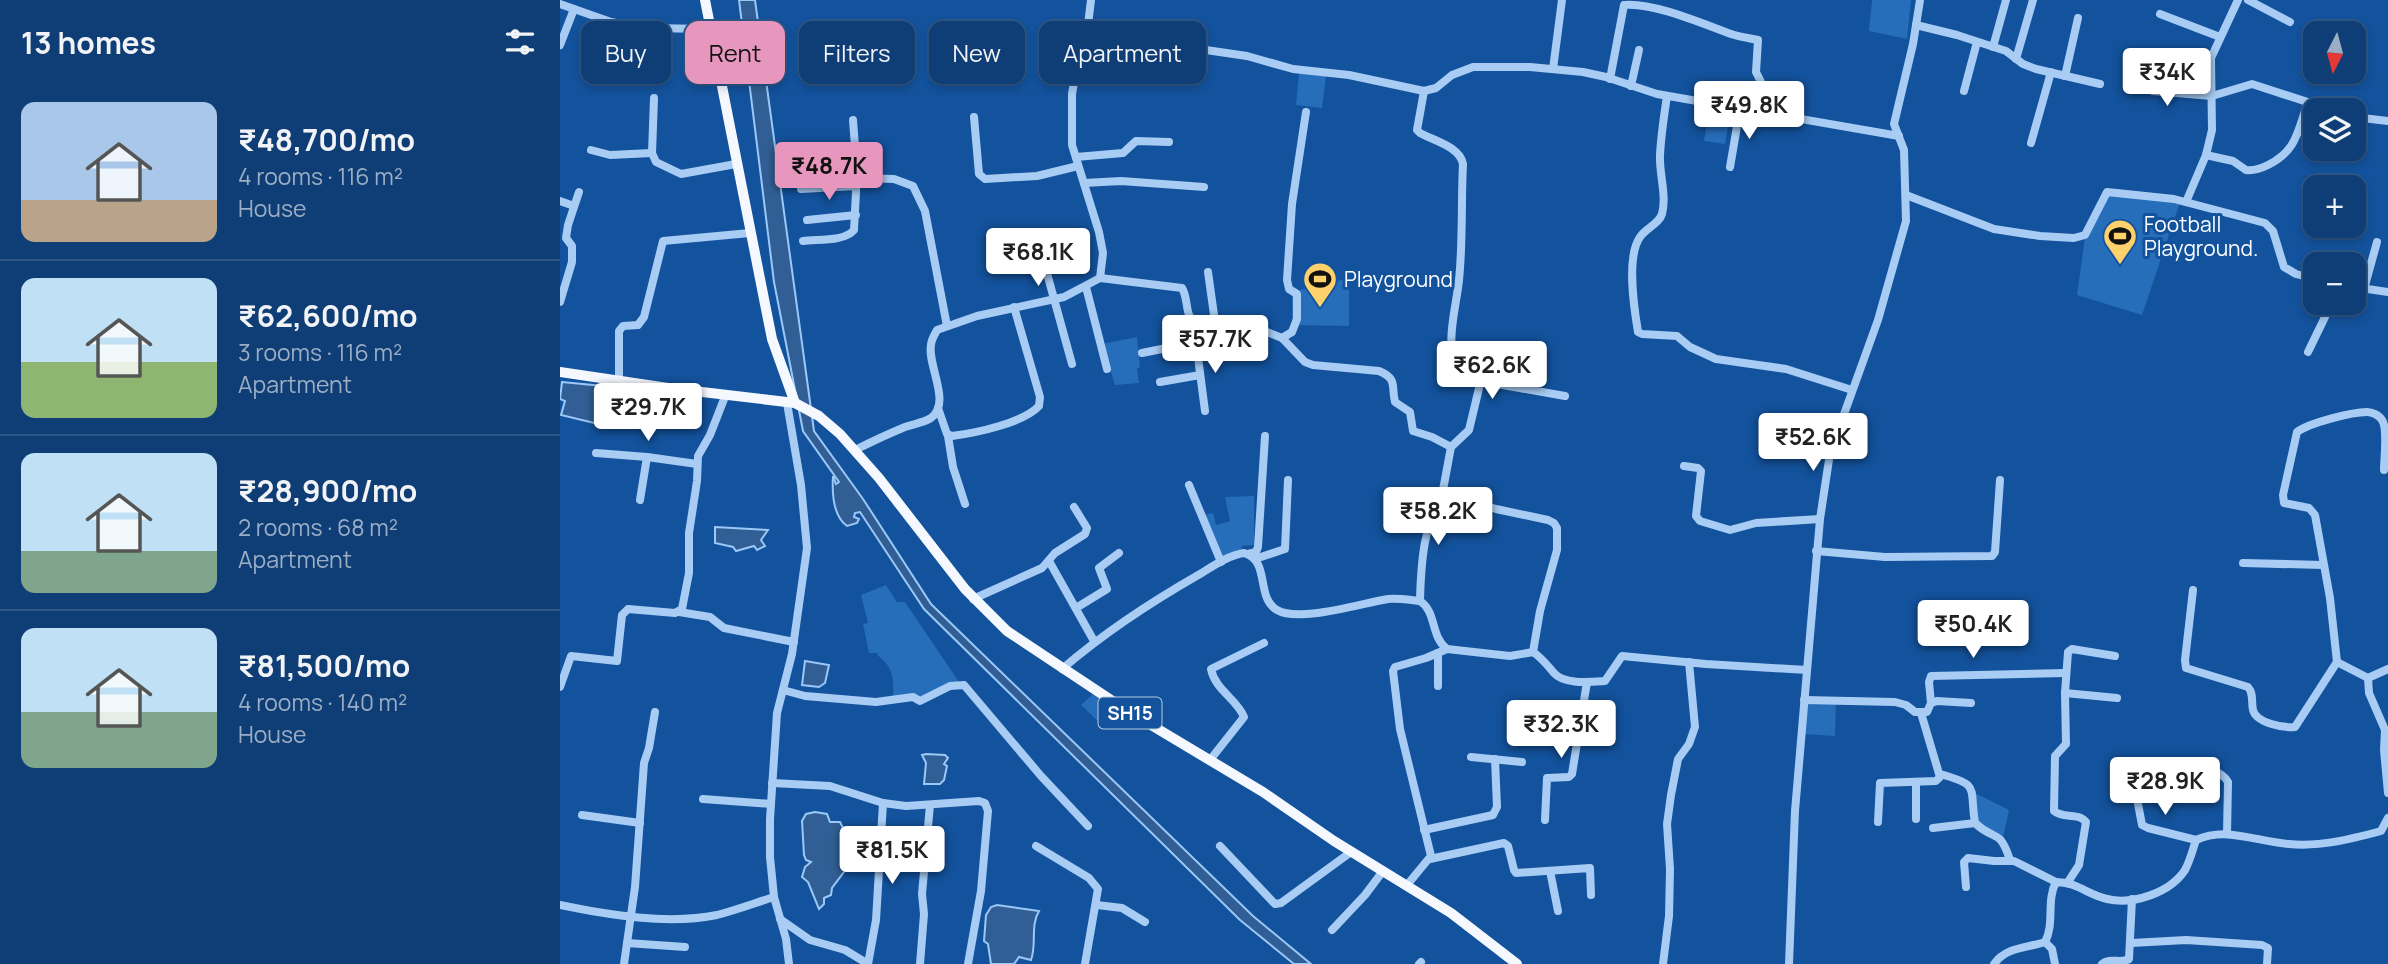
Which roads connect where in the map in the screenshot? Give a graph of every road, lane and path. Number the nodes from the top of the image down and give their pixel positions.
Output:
1 (705, 0) edge
2 (1091, 0) edge
3 (1562, 0) edge
4 (1920, 0) edge
5 (2006, 0) edge
6 (2033, 0) edge
7 (2238, 0) edge
8 (2248, 0) edge
9 (560, 4) edge
10 (574, 9) junction
11 (2160, 14) dead end
12 (2078, 19) dead end
13 (708, 21) edge
14 (1088, 21) edge
15 (2290, 22) dead end
16 (1916, 25) junction
17 (685, 29) edge
18 (2220, 37) junction
19 (1978, 42) junction
20 (560, 45) edge
21 (1993, 47) junction
22 (1639, 50) dead end
23 (1206, 51) edge
24 (2016, 59) junction
25 (1553, 69) junction
26 (2163, 70) dead end
27 (2051, 72) junction
28 (2065, 76) junction
29 (1610, 79) junction
30 (2211, 82) junction
31 (2101, 83) dead end
32 (720, 84) edge
33 (1074, 84) edge
34 (2133, 84) dead end
35 (1630, 86) junction
36 (1424, 91) junction
37 (1964, 91) dead end
38 (1667, 96) junction
39 (2212, 96) junction
40 (654, 98) dead end
41 (2303, 100) edge
42 (1740, 109) junction
43 (1306, 112) dead end
44 (1757, 112) junction
45 (974, 117) dead end
46 (2303, 117) edge
47 (2366, 118) edge
48 (853, 120) dead end
49 (2388, 121) edge
50 (1899, 136) junction
51 (1169, 142) dead end
52 (2031, 143) dead end
53 (591, 150) dead end
54 (653, 153) junction
55 (2206, 155) junction
56 (1077, 161) junction
57 (736, 164) junction
58 (1730, 167) dead end
59 (856, 182) junction
60 (1084, 183) junction
61 (1204, 187) dead end
62 (801, 189) dead end
63 (579, 192) dead end
64 (1906, 195) junction
65 (560, 201) edge
66 (2186, 202) junction
67 (575, 206) junction
68 (856, 215) junction
69 (807, 220) dead end
70 (750, 233) junction
71 (803, 240) dead end
72 (2377, 242) dead end
73 (1040, 248) dead end
74 (1208, 271) dead end
75 (2303, 276) edge
76 (1100, 278) junction
77 (2366, 282) edge
78 (1086, 287) junction
79 (2366, 289) edge
80 (2388, 292) edge
81 (1053, 300) junction
82 (560, 302) edge
83 (1014, 307) junction
84 (2325, 315) edge
85 (1215, 322) junction
86 (1196, 323) junction
87 (947, 326) junction
88 (1282, 338) junction
89 (1196, 342) junction
90 (2308, 352) dead end
91 (1142, 353) dead end
92 (1072, 364) dead end
93 (1107, 369) dead end
94 (560, 372) edge
95 (1200, 375) junction
96 (619, 381) junction
97 (1480, 381) junction
98 (1160, 382) dead end
99 (1852, 390) junction
100 (726, 394) junction
101 (1565, 396) dead end
102 (791, 403) junction
103 (938, 408) junction
104 (1205, 411) dead end
105 (948, 436) junction
106 (1265, 436) dead end
107 (1451, 447) junction
108 (855, 450) junction
109 (596, 453) dead end
110 (647, 457) junction
111 (697, 464) junction
112 (1684, 466) dead end
113 (2384, 470) dead end
114 (1288, 480) dead end
115 (2000, 480) dead end
116 (1189, 485) dead end
117 (1443, 490) junction
118 (639, 500) dead end
119 (965, 503) dead end
120 (1073, 507) dead end
121 (1820, 519) junction
122 (1816, 551) junction
123 (1119, 553) dead end
124 (1252, 557) junction
125 (1049, 561) junction
126 (1221, 562) junction
127 (2242, 563) dead end
128 (2323, 565) junction
129 (2193, 590) dead end
130 (973, 599) junction
131 (1420, 601) junction
132 (1076, 608) junction
133 (679, 612) junction
134 (1094, 641) junction
135 (794, 642) junction
136 (1264, 643) dead end
137 (1447, 649) junction
138 (1533, 652) junction
139 (1438, 653) junction
140 (2115, 656) dead end
141 (1689, 662) junction
142 (2337, 662) junction
143 (1062, 669) junction
144 (2388, 669) edge
145 (1807, 670) junction
146 (2066, 673) junction
147 (2368, 678) junction
148 (1587, 682) junction
149 (1438, 686) dead end
150 (560, 687) edge
151 (783, 690) junction
152 (2065, 693) junction
153 (2117, 698) dead end
154 (1804, 700) junction
155 (1931, 703) junction
156 (1971, 703) dead end
157 (655, 712) dead end
158 (1921, 713) junction
159 (1471, 757) dead end
160 (1495, 759) junction
161 (1210, 760) junction
162 (1522, 762) dead end
163 (2180, 762) dead end
164 (1940, 774) junction
165 (1916, 782) junction
166 (772, 783) junction
167 (2136, 793) dead end
168 (2388, 793) edge
169 (703, 799) dead end
170 (883, 803) junction
171 (771, 804) junction
172 (930, 805) junction
173 (582, 815) dead end
174 (2388, 818) edge
175 (1916, 819) dead end
176 (1545, 820) dead end
177 (1878, 822) dead end
178 (640, 823) junction
179 (1975, 823) junction
180 (1088, 826) dead end
181 (1933, 828) dead end
182 (1424, 830) junction
183 (2227, 834) junction
184 (2196, 840) junction
185 (1036, 846) dead end
186 (1220, 846) dead end
187 (1351, 852) junction
188 (1430, 859) junction
189 (2011, 860) junction
190 (1383, 871) junction
191 (1550, 871) junction
192 (2056, 882) junction
193 (2068, 882) junction
194 (1407, 885) junction
195 (1966, 887) dead end
196 (1591, 895) dead end
197 (774, 897) junction
198 (2132, 900) junction
199 (1097, 905) junction
200 (560, 906) edge
201 (1558, 911) dead end
202 (631, 916) junction
203 (780, 919) junction
204 (1145, 922) dead end
205 (1332, 930) dead end
206 (2045, 942) junction
207 (627, 943) junction
208 (2131, 943) junction
209 (685, 947) dead end
210 (624, 964) edge
211 (789, 964) edge
212 (868, 964) edge
213 (920, 964) edge
214 (968, 964) edge
215 (1085, 964) edge
216 (1517, 964) edge
217 (1663, 964) edge
218 (1789, 964) edge
219 (1994, 964) edge
220 (2055, 964) edge
221 (2102, 964) edge
222 (2267, 964) edge

1 - 13 main road
2 - 14 street
3 - 25 street
4 - 16 street
5 - 21 street
6 - 24 street
7 - 18 street
8 - 15 street
9 - 10 street
10 - 17 street
10 - 20 street
11 - 18 street
12 - 28 street
16 - 19 street
16 - 50 street
18 - 30 street
19 - 21 street
19 - 37 street
21 - 24 street
22 - 35 street
23 - 36 street
24 - 27 street
25 - 29 street
25 - 36 street
26 - 30 street
27 - 28 street
27 - 52 street
28 - 31 street
29 - 35 street
29 - 44 street
30 - 39 street
32 - 57 main road
33 - 56 street
34 - 39 street
35 - 38 street
36 - 97 street
38 - 42 street
38 - 99 street
39 - 41 street
39 - 55 street
40 - 54 street
42 - 44 street
42 - 58 street
43 - 88 street
44 - 50 street
45 - 56 street
46 - 55 street
47 - 49 street
48 - 59 street
50 - 64 street
51 - 56 street
53 - 54 street
54 - 57 street
55 - 66 street
56 - 60 street
57 - 70 main road
59 - 62 street
59 - 68 street
59 - 87 street
60 - 61 street
60 - 76 street
63 - 67 street
64 - 66 street
64 - 99 street
65 - 67 street
66 - 75 street
67 - 82 street
68 - 69 street
68 - 71 street
70 - 96 street
70 - 102 main road
72 - 77 street
73 - 81 street
74 - 85 street
76 - 78 street
76 - 86 street
78 - 81 street
78 - 93 street
79 - 80 street
81 - 83 street
81 - 92 street
83 - 87 street
83 - 105 street
84 - 90 street
85 - 86 street
85 - 88 street
86 - 89 street
87 - 103 street
88 - 107 street
89 - 91 street
89 - 95 street
94 - 96 main road
95 - 98 street
95 - 104 street
96 - 100 main road
97 - 101 street
97 - 107 street
99 - 121 street
100 - 102 main road
100 - 111 street
102 - 108 main road, SH15
102 - 135 street
103 - 105 street
103 - 108 street
105 - 119 street
106 - 124 street
107 - 117 street
108 - 130 main road, SH15
109 - 110 street
110 - 111 street
110 - 118 street
111 - 133 street
112 - 121 street
113 - 128 street
114 - 124 street
115 - 122 street
116 - 126 street
117 - 131 street
117 - 138 street
120 - 125 street
121 - 122 street
122 - 145 street
123 - 132 street
124 - 126 street
124 - 131 street
125 - 130 street
125 - 132 street
126 - 134 street
127 - 128 street
128 - 142 street
129 - 142 street
130 - 143 main road, SH15
131 - 137 street
132 - 134 street
133 - 135 street
133 - 150 street
134 - 143 street
135 - 151 street
136 - 161 street
137 - 138 street
137 - 139 street
138 - 148 street
139 - 149 street
139 - 182 street
140 - 146 street
141 - 145 street
141 - 148 street
141 - 217 street
142 - 147 street
143 - 161 main road, SH15
144 - 147 street
145 - 154 street
146 - 152 street
146 - 155 street
147 - 168 street
148 - 176 street
151 - 166 street
151 - 180 street
152 - 153 street
152 - 193 street
154 - 158 street
154 - 218 street
155 - 156 street
155 - 158 street
157 - 178 street
158 - 164 street
159 - 160 street
160 - 162 street
160 - 182 street
161 - 187 main road, SH15
163 - 183 street
164 - 165 street
164 - 179 street
165 - 175 street
165 - 177 street
166 - 170 street
166 - 171 street
167 - 184 street
169 - 171 street
170 - 172 street
170 - 212 street
171 - 197 street
172 - 213 street
172 - 214 street
173 - 178 street
174 - 183 street
178 - 202 street
179 - 181 street
179 - 189 street
182 - 188 street
183 - 184 street
184 - 198 street
185 - 199 street
186 - 187 street
187 - 190 main road, SH15
188 - 191 street
188 - 194 street
189 - 192 street
189 - 195 street
190 - 194 main road, SH15
190 - 205 street
191 - 196 street
191 - 201 street
192 - 193 street
192 - 206 street
193 - 198 street
194 - 216 main road, SH15
197 - 202 street
197 - 203 street
198 - 208 street
199 - 204 street
199 - 215 street
200 - 202 street
202 - 207 street
203 - 211 street
203 - 212 street
206 - 219 street
206 - 220 street
207 - 209 street
207 - 210 street
208 - 221 street
208 - 222 street

